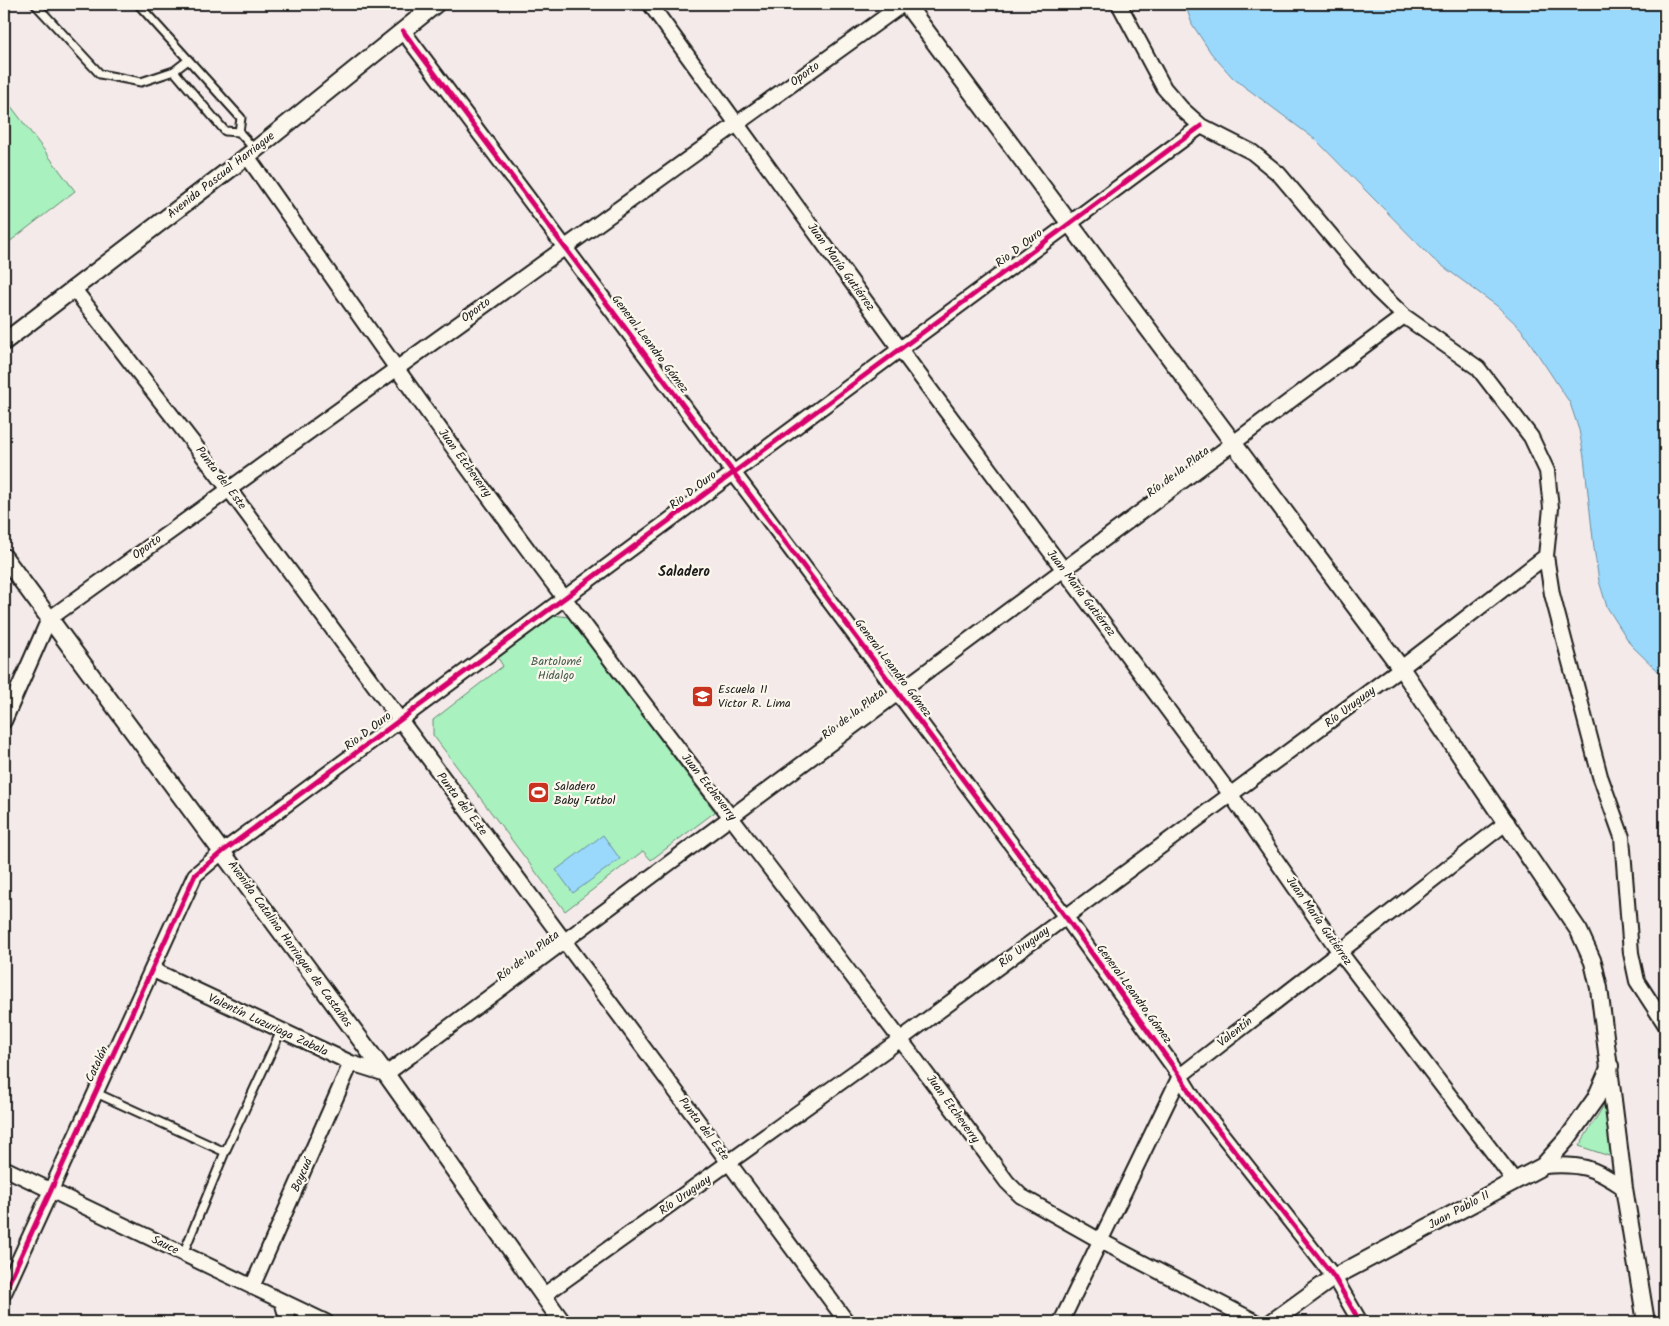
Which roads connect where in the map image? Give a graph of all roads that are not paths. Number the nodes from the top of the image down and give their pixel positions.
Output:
1 (35, 4) edge
2 (138, 4) edge
3 (436, 4) edge
4 (650, 4) edge
5 (905, 4) edge
6 (1119, 4) edge
7 (403, 31) junction
8 (187, 61) junction
9 (174, 72) junction
10 (737, 123) junction
11 (1201, 126) junction
12 (240, 132) junction
13 (251, 153) junction
14 (1069, 224) junction
15 (565, 246) junction
16 (73, 288) junction
17 (1404, 316) junction
18 (4, 342) edge
19 (900, 349) junction
20 (396, 368) junction
21 (1233, 444) junction
22 (733, 473) junction
23 (228, 488) junction
24 (1546, 556) junction
25 (4, 557) edge
26 (1064, 570) junction
27 (564, 598) junction
28 (49, 619) junction
29 (1401, 668) junction
30 (899, 692) junction
31 (4, 720) edge
32 (400, 720) junction
33 (1231, 795) junction
34 (732, 817) junction
35 (1507, 822) junction
36 (222, 852) junction
37 (1065, 916) junction
38 (565, 941) junction
39 (1339, 951) junction
40 (153, 970) junction
41 (1665, 1024) edge
42 (281, 1031) junction
43 (901, 1039) junction
44 (351, 1063) junction
45 (1610, 1064) junction
46 (386, 1074) junction
47 (1180, 1076) junction
48 (94, 1092) junction
49 (225, 1152) junction
50 (730, 1164) junction
51 (1543, 1166) junction
52 (4, 1168) edge
53 (1514, 1180) junction
54 (1624, 1188) junction
55 (50, 1190) junction
56 (1099, 1240) junction
57 (183, 1254) junction
58 (1334, 1276) junction
59 (252, 1287) junction
60 (4, 1293) edge
61 (544, 1295) junction
62 (282, 1302) junction
63 (560, 1318) edge
64 (288, 1322) edge
65 (326, 1322) edge
66 (847, 1322) edge
67 (1061, 1322) edge
68 (1256, 1322) edge
69 (1272, 1322) edge
70 (1360, 1322) edge
71 (1646, 1322) edge

1 - 9 lane
2 - 8 lane
3 - 7 street, Avenida Pascual Harriague
4 - 10 street, Juan María Gutiérrez
5 - 10 street, Oporto
5 - 14 street
6 - 11 street
7 - 13 street, Avenida Pascual Harriague
7 - 15 street, General Leandro Gómez
8 - 9 lane
8 - 12 lane
9 - 12 lane
10 - 15 street, Oporto
10 - 19 street, Juan María Gutiérrez
11 - 14 street, Rio D Ouro
11 - 17 street
12 - 13 lane
13 - 16 street, Avenida Pascual Harriague
13 - 20 street, Juan Etcheverry
14 - 19 street, Rio D Ouro
14 - 21 street
15 - 20 street, Oporto
15 - 22 street, General Leandro Gómez
16 - 18 street, Avenida Pascual Harriague
16 - 23 street, Punta del Este
17 - 21 street, Río de la Plata
17 - 24 street
19 - 22 street, Rio D Ouro
19 - 26 street, Juan María Gutiérrez
20 - 23 street, Oporto
20 - 27 street, Juan Etcheverry
21 - 26 street, Río de la Plata
21 - 29 street
22 - 27 street, Rio D Ouro
22 - 30 street, General Leandro Gómez
23 - 28 street, Oporto
23 - 32 street, Punta del Este
24 - 29 street, Río Uruguay
24 - 41 street
25 - 28 street, Avenida Catalina Harriague de Castaños
26 - 30 street, Río de la Plata
26 - 33 street, Juan María Gutiérrez
27 - 32 street, Rio D Ouro
27 - 34 street, Juan Etcheverry
28 - 31 street
28 - 36 street, Avenida Catalina Harriague de Castaños
29 - 33 street, Río Uruguay
29 - 35 street
30 - 34 street, Río de la Plata
30 - 37 street, General Leandro Gómez
32 - 36 street, Rio D Ouro
32 - 38 street, Punta del Este
33 - 37 street, Río Uruguay
33 - 39 street, Juan María Gutiérrez
34 - 38 street, Río de la Plata
34 - 43 street, Juan Etcheverry
35 - 39 street, Valentín
35 - 45 street
36 - 40 street, Catalán
36 - 46 street, Avenida Catalina Harriague de Castaños
37 - 43 street, Río Uruguay
37 - 47 street, General Leandro Gómez
38 - 46 street, Río de la Plata
38 - 50 street, Punta del Este
39 - 47 street, Valentín
39 - 53 street, Juan María Gutiérrez
40 - 42 street, Valentín Luzuriaga Zabala
40 - 48 street, Catalán
42 - 44 street, Valentín Luzuriaga Zabala
42 - 49 lane
43 - 50 street, Río Uruguay
43 - 56 street, Juan Etcheverry
44 - 46 street, Valentín Luzuriaga Zabala
44 - 59 street, Boycuá
45 - 51 street, Juan Pablo II
45 - 54 street
46 - 61 street, Avenida Catalina Harriague de Castaños
47 - 56 street, Valentín
47 - 58 street, General Leandro Gómez
48 - 49 lane
48 - 55 street, Catalán
49 - 57 lane
50 - 61 street, Río Uruguay
50 - 66 street, Punta del Este
51 - 53 street, Juan Pablo II
51 - 54 street
52 - 55 street, Sauce
53 - 58 street, Juan Pablo II
54 - 71 street
55 - 57 street, Sauce
55 - 60 street, Catalán
56 - 67 street, Valentín
56 - 68 street, Juan Etcheverry
57 - 59 street, Sauce
58 - 69 street, Juan Pablo II
58 - 70 street, General Leandro Gómez
59 - 62 street, Sauce
61 - 63 street, Avenida Catalina Harriague de Castaños
62 - 64 street
62 - 65 street, Sauce

